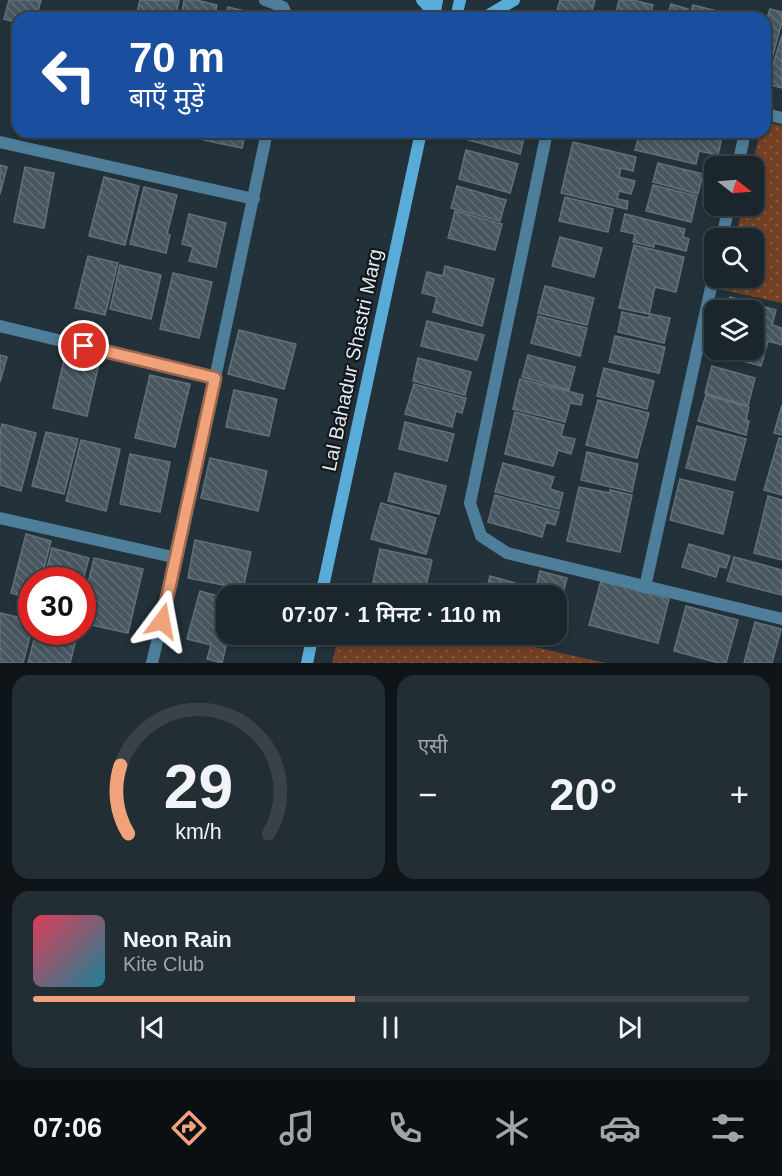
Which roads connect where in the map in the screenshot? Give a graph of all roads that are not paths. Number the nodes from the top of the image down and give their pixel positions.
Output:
1 (265, 0) edge
2 (514, 0) edge
3 (286, 12) edge
4 (494, 12) edge
5 (266, 138) edge
6 (420, 138) edge
7 (546, 138) edge
8 (744, 138) edge
9 (0, 142) edge
10 (740, 156) edge
11 (254, 199) junction
12 (711, 288) edge
13 (0, 326) edge
14 (215, 378) junction
15 (0, 518) edge
16 (177, 558) junction
17 (323, 585) edge
18 (645, 587) junction
19 (782, 619) edge
20 (311, 645) edge
21 (152, 663) edge
22 (307, 663) edge

1 - 3 street
2 - 4 street
5 - 11 street
6 - 17 street, Lal Bahadur Shastri Marg
7 - 18 street
8 - 10 street
9 - 11 street
11 - 14 street
12 - 18 street
13 - 14 street
14 - 16 street
15 - 16 street
16 - 21 street
18 - 19 street
20 - 22 street

